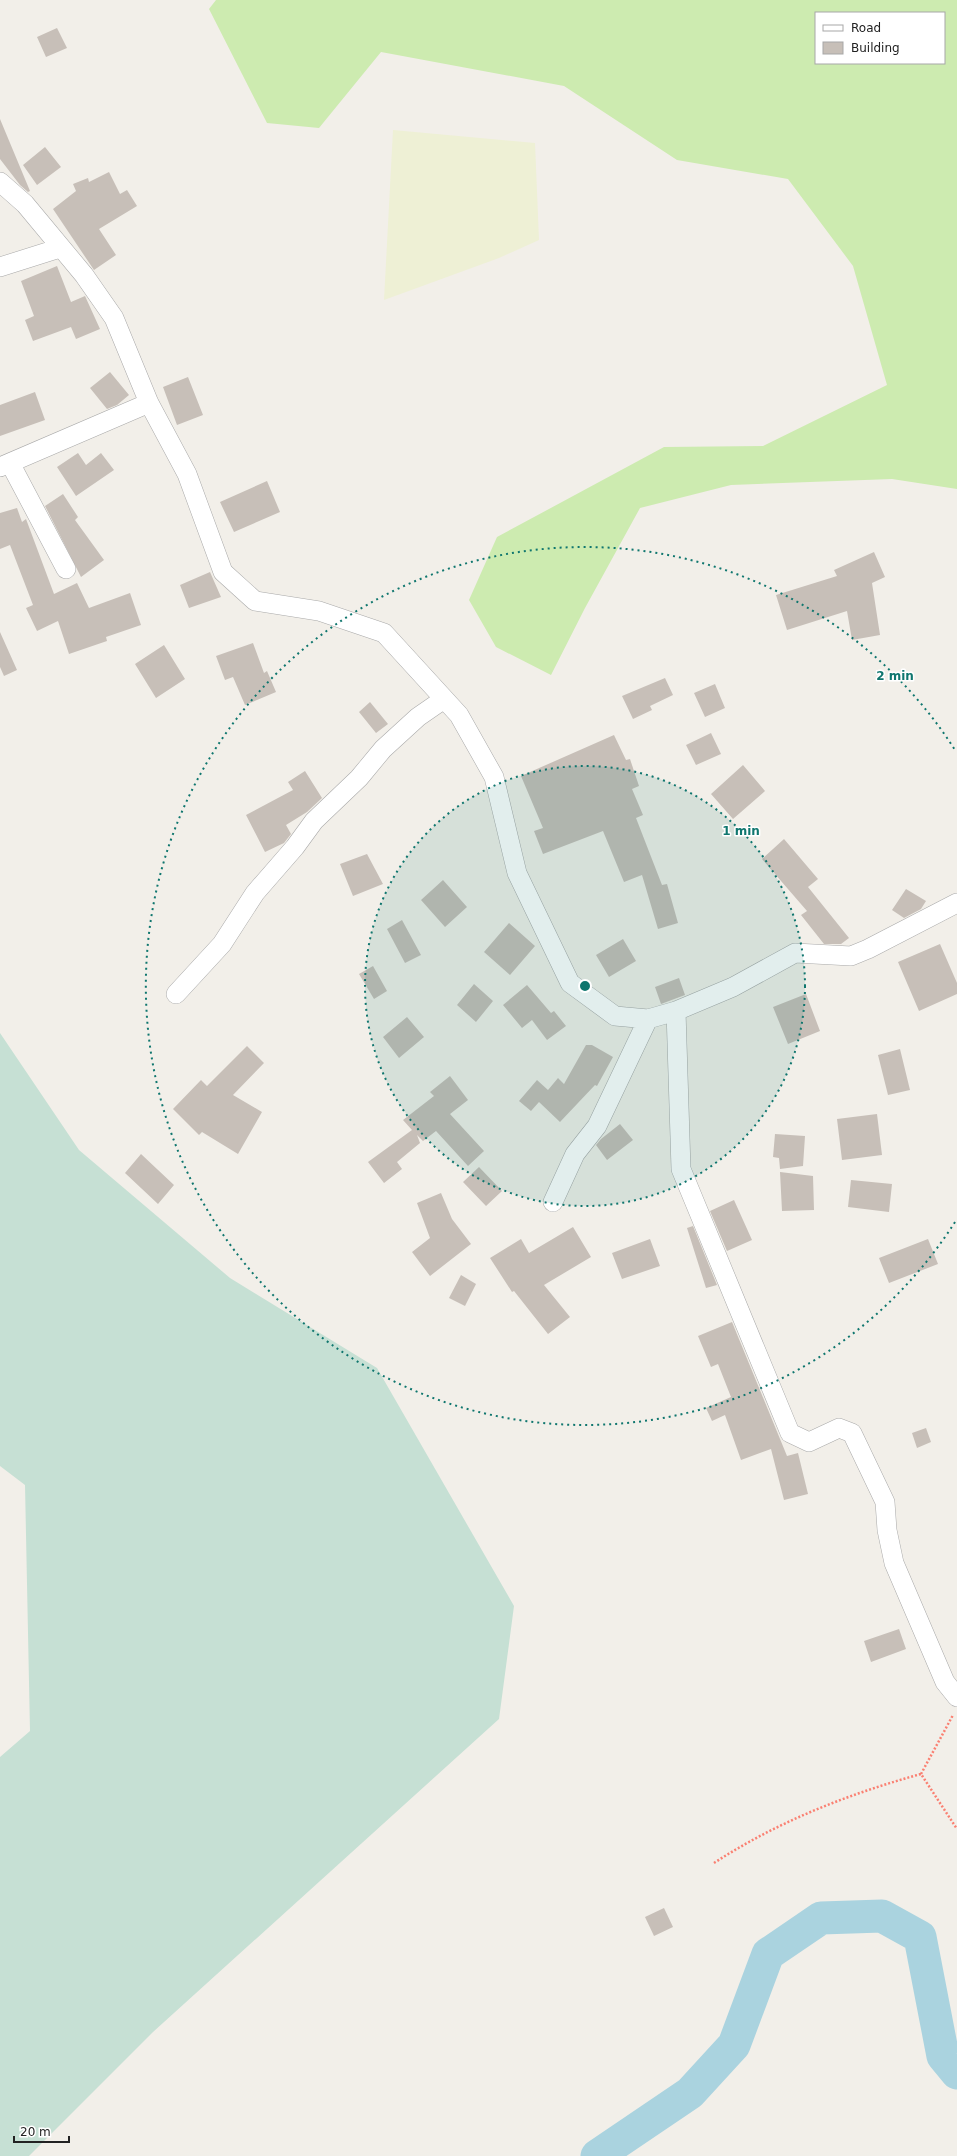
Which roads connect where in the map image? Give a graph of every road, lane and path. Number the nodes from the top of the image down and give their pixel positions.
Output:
1 (0, 182) edge
2 (60, 248) junction
3 (0, 267) edge
4 (149, 403) junction
5 (5, 465) edge
6 (66, 569) dead end
7 (444, 699) junction
8 (957, 903) edge
9 (176, 994) dead end
10 (676, 1011) junction
11 (648, 1019) junction
12 (553, 1202) dead end
13 (955, 1705) edge
14 (921, 1774) junction
15 (957, 1829) edge
16 (714, 1863) dead end

1 - 2 street
2 - 3 street
2 - 4 street
4 - 5 street
4 - 7 street
5 - 6 street
7 - 9 street
7 - 11 street
8 - 10 street
10 - 11 street
10 - 13 street
11 - 12 street
13 - 14 path
14 - 15 path
14 - 16 path

